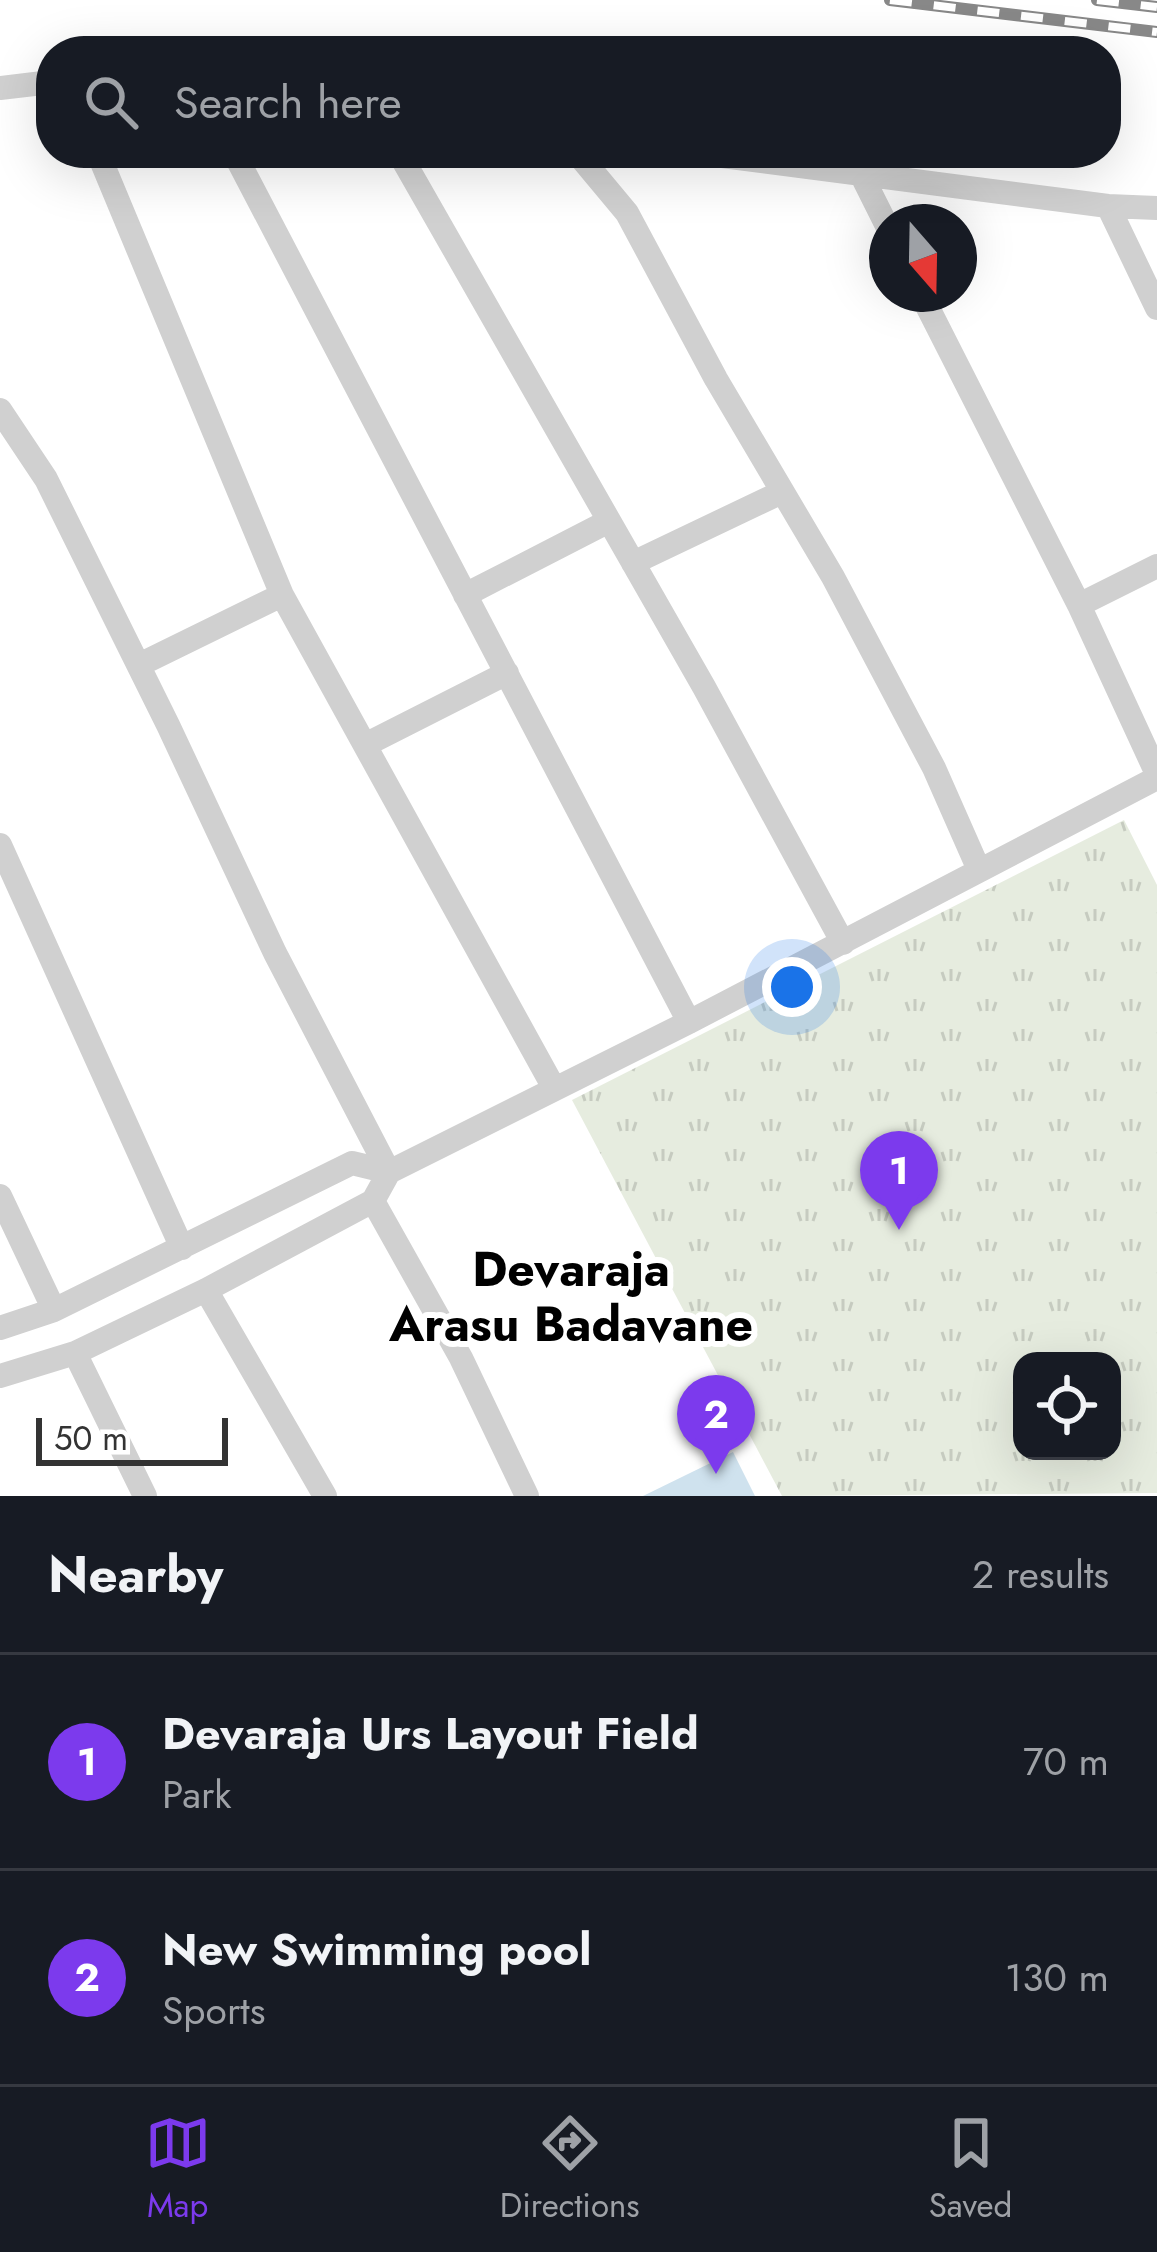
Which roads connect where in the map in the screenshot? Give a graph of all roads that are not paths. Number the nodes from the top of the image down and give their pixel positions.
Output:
1 (36, 84) edge
2 (0, 88) edge
3 (104, 168) edge
4 (242, 168) edge
5 (408, 168) edge
6 (590, 168) edge
7 (805, 168) edge
8 (862, 176) junction
9 (876, 204) edge
10 (1108, 206) junction
11 (1157, 208) edge
12 (1157, 308) edge
13 (930, 312) edge
14 (1, 415) edge
15 (782, 492) junction
16 (609, 521) junction
17 (633, 563) junction
18 (1157, 566) edge
19 (282, 595) junction
20 (465, 596) junction
21 (1079, 605) junction
22 (139, 665) junction
23 (507, 673) junction
24 (367, 744) junction
25 (1157, 776) edge
26 (0, 845) edge
27 (979, 870) junction
28 (843, 943) junction
29 (689, 1022) junction
30 (554, 1088) junction
31 (389, 1172) junction
32 (0, 1196) edge
33 (373, 1201) junction
34 (182, 1248) junction
35 (206, 1290) junction
36 (54, 1310) junction
37 (0, 1328) edge
38 (75, 1353) junction
39 (0, 1376) edge
40 (145, 1496) edge
41 (325, 1496) edge
42 (527, 1496) edge

1 - 2 street
3 - 19 street
4 - 20 street
5 - 16 street
6 - 15 street
7 - 8 street
8 - 9 street
8 - 10 street
10 - 11 street
10 - 12 street
13 - 21 street
14 - 22 street
15 - 17 street
15 - 27 street
16 - 17 street
16 - 20 street
17 - 28 street
18 - 21 street
19 - 22 street
19 - 24 street
20 - 23 street
21 - 25 street
22 - 31 street
23 - 24 street
23 - 29 street
24 - 30 street
25 - 27 street
26 - 34 street
27 - 28 street
28 - 29 street
29 - 30 street
30 - 31 street
31 - 33 street
31 - 34 street
32 - 36 street
33 - 35 street
33 - 42 street
34 - 36 street
35 - 38 street
35 - 41 street
36 - 37 street
38 - 39 street
38 - 40 street

